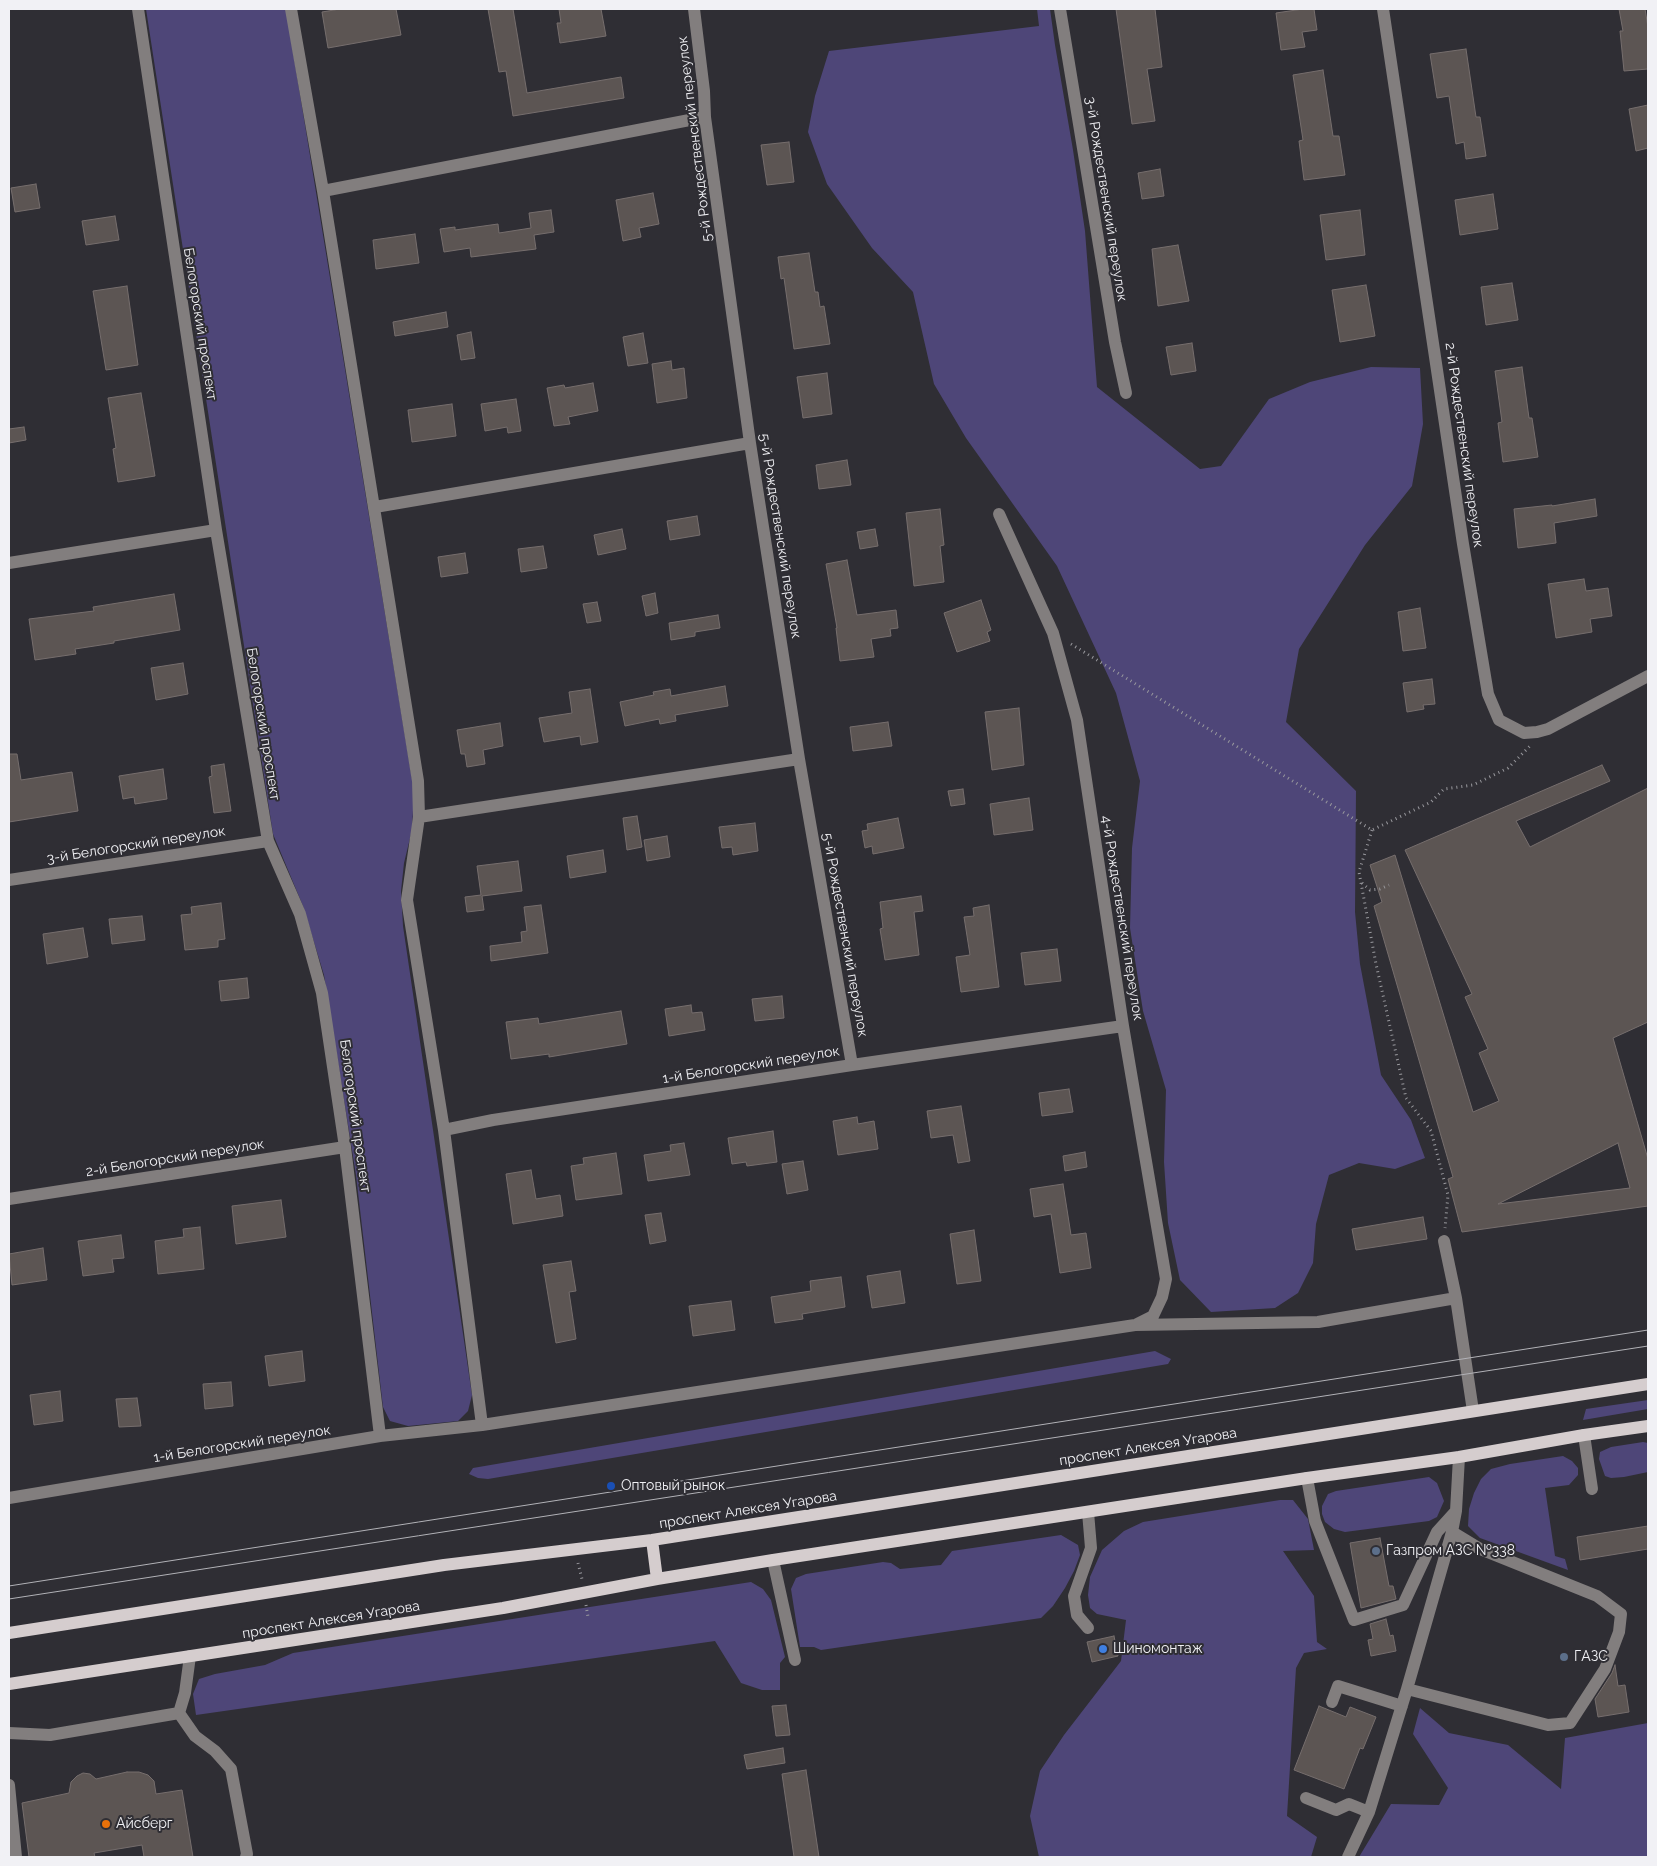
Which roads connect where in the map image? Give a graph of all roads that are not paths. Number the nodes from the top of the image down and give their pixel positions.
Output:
1 (138, 9) edge
2 (292, 9) edge
3 (694, 9) edge
4 (1060, 9) edge
5 (1383, 9) edge
6 (705, 117) junction
7 (323, 191) junction
8 (1126, 393) dead end
9 (750, 443) junction
10 (375, 506) junction
11 (999, 514) dead end
12 (216, 530) junction
13 (9, 563) edge
14 (1648, 676) edge
15 (799, 759) junction
16 (419, 817) junction
17 (268, 841) junction
18 (9, 880) edge
19 (1123, 1026) junction
20 (852, 1065) junction
21 (444, 1130) junction
22 (346, 1147) junction
23 (9, 1199) edge
24 (1444, 1241) road end
25 (1456, 1298) junction
26 (1135, 1325) junction
27 (1648, 1384) edge
28 (1473, 1411) junction
29 (482, 1425) junction
30 (1648, 1426) edge
31 (1584, 1435) junction
32 (380, 1436) junction
33 (1458, 1457) junction
34 (1307, 1478) junction
35 (1592, 1490) dead end
36 (9, 1498) edge
37 (1456, 1511) junction
38 (1088, 1512) junction
39 (1452, 1532) junction
40 (652, 1540) junction
41 (773, 1560) junction
42 (657, 1579) junction
43 (1088, 1628) dead end
44 (9, 1633) edge
45 (190, 1656) junction
46 (795, 1660) dead end
47 (9, 1684) edge
48 (1407, 1689) junction
49 (1332, 1702) dead end
50 (1402, 1706) junction
51 (179, 1713) junction
52 (9, 1733) edge
53 (9, 1786) edge
54 (1306, 1798) dead end
55 (1369, 1812) junction
56 (16, 1857) edge
57 (246, 1857) edge
58 (1348, 1857) edge

1 - 12 street, Белогорский проспект
2 - 7 street
3 - 6 street, 5-й Рождественский переулок
4 - 8 street, 3-й Рождественский переулок
5 - 14 street, 2-й Рождественский переулок
6 - 7 street
6 - 9 street, 5-й Рождественский переулок
7 - 10 street
9 - 10 street
9 - 15 street, 5-й Рождественский переулок
10 - 16 street
11 - 19 street, 4-й Рождественский переулок
12 - 13 street
12 - 17 street, Белогорский проспект
15 - 16 street
15 - 20 street, 5-й Рождественский переулок
16 - 21 street
17 - 18 street, 3-й Белогорский переулок
17 - 22 street, Белогорский проспект
19 - 20 street, 1-й Белогорский переулок
19 - 26 street, 4-й Рождественский переулок
20 - 21 street, 1-й Белогорский переулок
21 - 29 street
22 - 23 street, 2-й Белогорский переулок
22 - 32 street, Белогорский проспект
24 - 25 street
25 - 26 street, 1-й Белогорский переулок
25 - 28 street
26 - 29 street, 1-й Белогорский переулок
27 - 28 main road, проспект Алексея Угарова
28 - 40 main road, проспект Алексея Угарова
29 - 32 street, 1-й Белогорский переулок
30 - 31 main road, проспект Алексея Угарова
31 - 33 main road, проспект Алексея Угарова
31 - 35 street
32 - 36 street, 1-й Белогорский переулок
33 - 34 main road, проспект Алексея Угарова
33 - 37 street
34 - 37 street
34 - 38 main road, проспект Алексея Угарова
37 - 39 street
38 - 41 main road, проспект Алексея Угарова
38 - 43 street
39 - 48 street
39 - 48 street
40 - 42 main road, проспект Алексея Угарова
40 - 44 main road, проспект Алексея Угарова
41 - 42 main road, проспект Алексея Угарова
41 - 46 street
42 - 45 main road, проспект Алексея Угарова
45 - 47 main road, проспект Алексея Угарова
45 - 51 street
48 - 50 street
49 - 50 street
50 - 55 street
51 - 52 street
51 - 57 street
53 - 56 street
54 - 55 street
55 - 58 street

